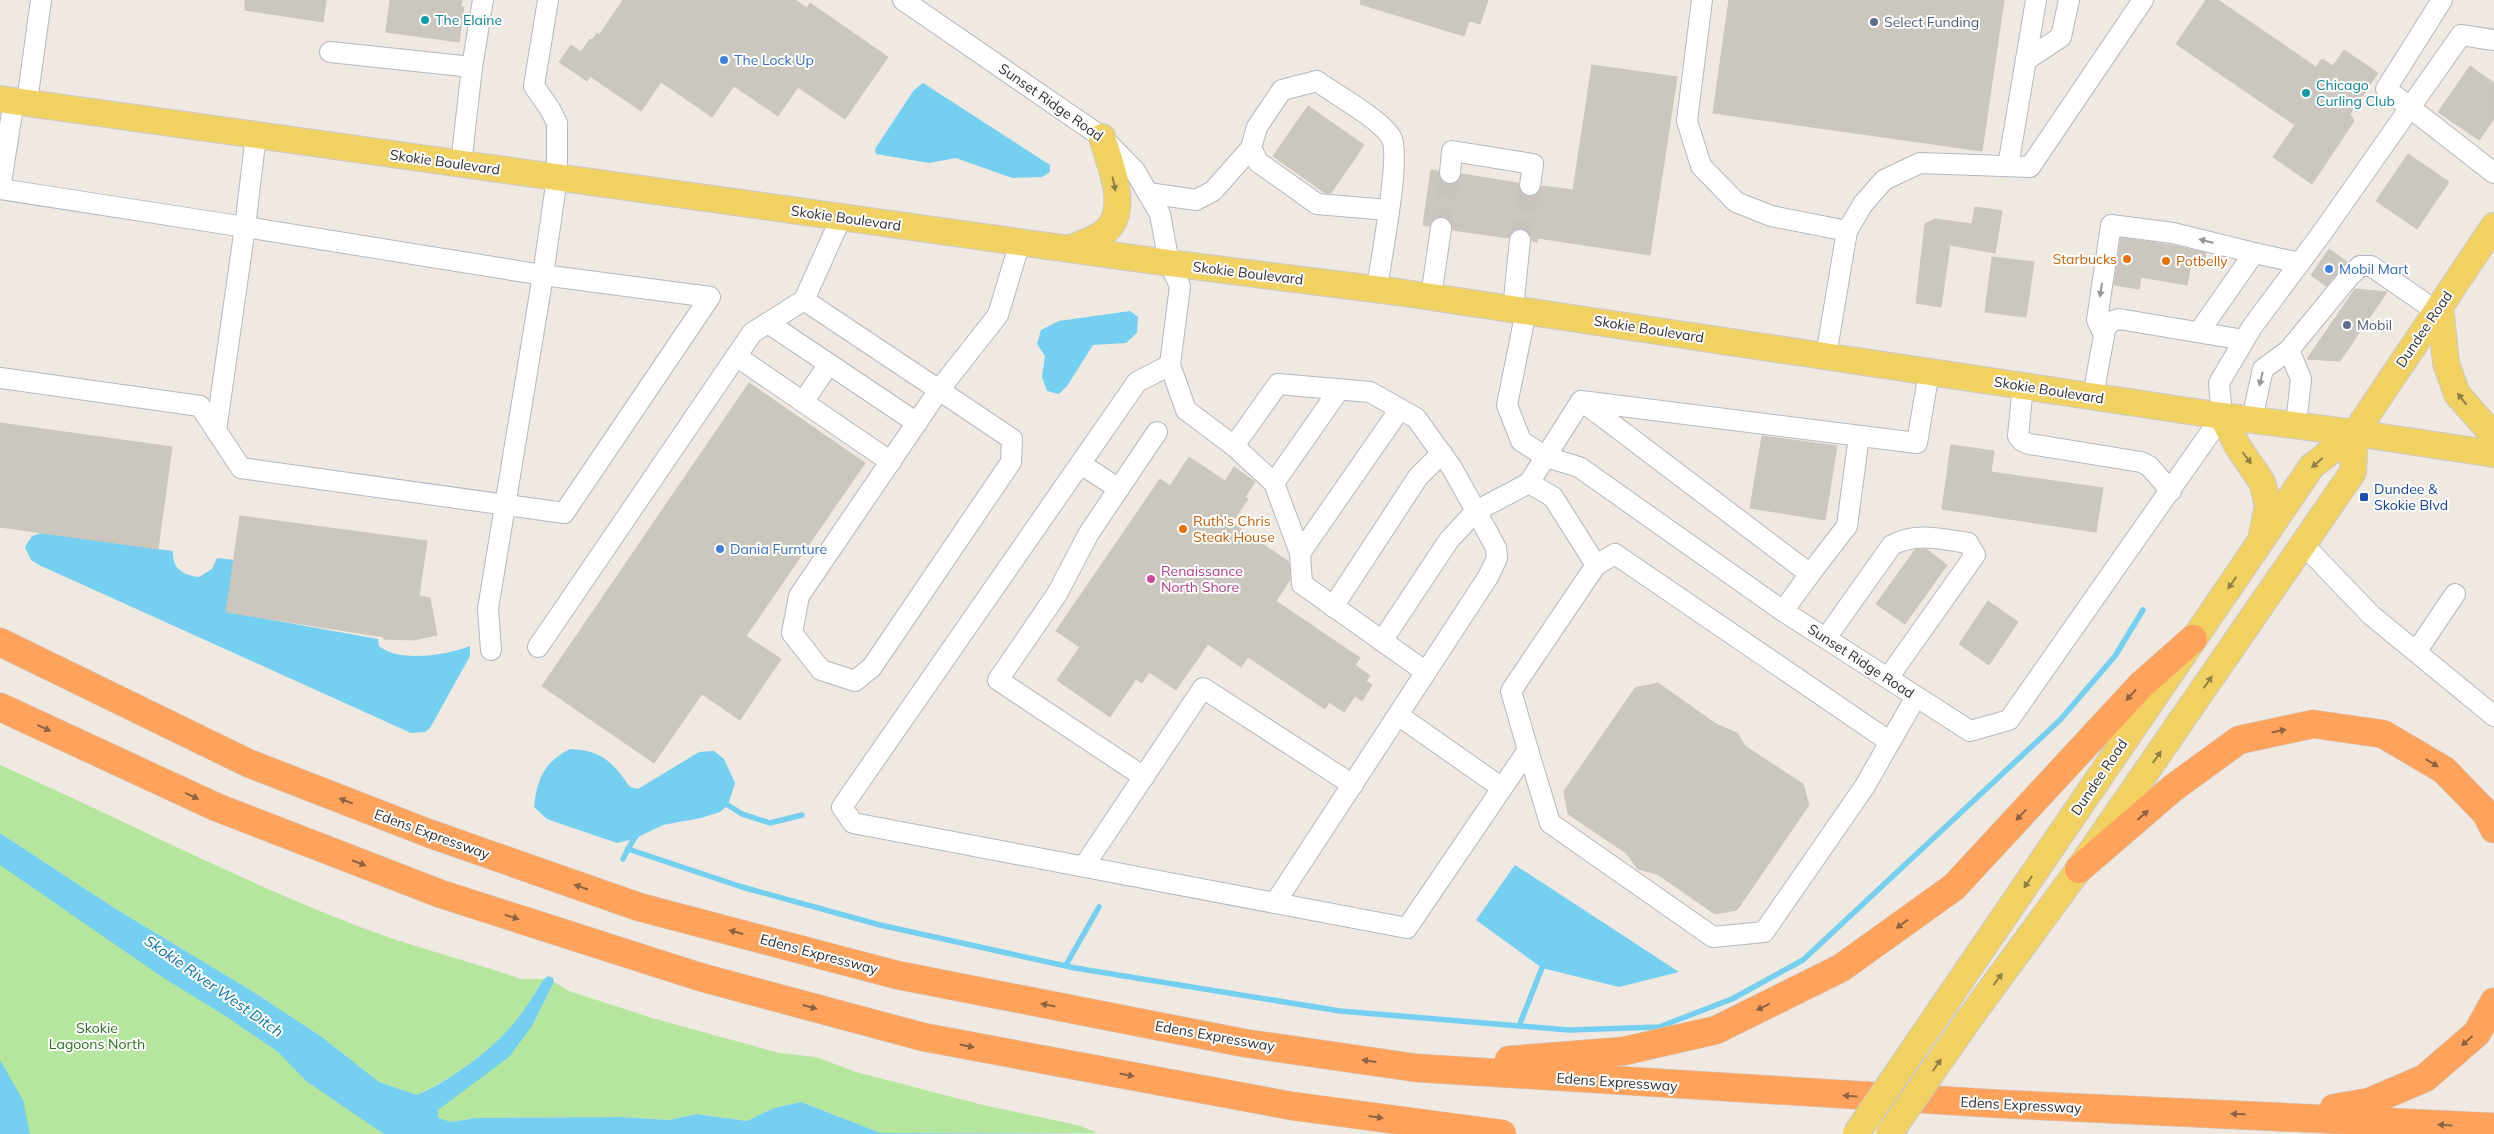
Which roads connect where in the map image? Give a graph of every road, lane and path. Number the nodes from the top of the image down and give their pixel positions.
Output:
1 (41, 0) edge
2 (483, 0) edge
3 (548, 0) edge
4 (903, 0) edge
5 (1702, 0) edge
6 (2036, 0) edge
7 (2069, 0) edge
8 (2143, 0) edge
9 (2442, 0) edge
10 (2494, 40) edge
11 (330, 52) dead end
12 (2026, 60) junction
13 (472, 68) junction
14 (13, 100) edge
15 (2410, 108) junction
16 (256, 135) junction
17 (1102, 137) junction
18 (1251, 148) junction
19 (461, 164) junction
20 (2008, 166) junction
21 (1450, 173) tunnel mouth
22 (2494, 174) edge
23 (557, 178) junction
24 (1530, 185) tunnel mouth
25 (0, 189) edge
26 (1148, 192) junction
27 (1388, 210) junction
28 (841, 218) junction
29 (2494, 226) edge
30 (244, 227) junction
31 (1440, 228) tunnel mouth
32 (1847, 231) junction
33 (1520, 240) tunnel mouth
34 (1020, 242) junction
35 (1068, 249) junction
36 (2254, 253) junction
37 (1169, 263) junction
38 (2300, 263) junction
39 (543, 275) junction
40 (1377, 290) junction
41 (1431, 297) junction
42 (804, 300) junction
43 (2438, 308) junction
44 (1520, 310) junction
45 (768, 323) junction
46 (2199, 332) junction
47 (2104, 335) junction
48 (2244, 340) junction
49 (2290, 350) junction
50 (736, 356) junction
51 (1826, 356) junction
52 (829, 364) junction
53 (1170, 366) junction
54 (1929, 372) junction
55 (0, 378) edge
56 (2024, 386) junction
57 (939, 390) junction
58 (1339, 390) junction
59 (2093, 396) junction
60 (1581, 401) junction
61 (804, 402) junction
62 (1400, 409) junction
63 (2222, 416) junction
64 (2252, 419) junction
65 (917, 423) junction
66 (2296, 425) junction
67 (216, 431) junction
68 (1158, 432) dead end
69 (2355, 433) junction
70 (1859, 436) junction
71 (2494, 436) edge
72 (1234, 446) junction
73 (1442, 453) junction
74 (2494, 454) edge
75 (1546, 456) junction
76 (890, 462) junction
77 (1080, 464) junction
78 (1529, 482) junction
79 (1274, 483) junction
80 (1118, 489) junction
81 (2171, 491) junction
82 (504, 505) junction
83 (1476, 511) junction
84 (2260, 543) junction
85 (2303, 544) junction
86 (1300, 553) junction
87 (1596, 565) junction
88 (1810, 574) junction
89 (2455, 594) dead end
90 (1333, 606) junction
91 (1784, 611) junction
92 (1826, 638) junction
93 (2193, 639) junction
94 (1382, 641) junction
95 (0, 642) edge
96 (538, 647) dead end
97 (491, 650) dead end
98 (2416, 652) junction
99 (1426, 672) junction
100 (1888, 678) junction
101 (1916, 697) junction
102 (0, 707) edge
103 (1398, 715) junction
104 (2494, 716) edge
105 (1890, 742) junction
106 (1528, 750) junction
107 (1144, 777) junction
108 (1353, 785) junction
109 (1502, 788) junction
110 (2494, 829) edge
111 (1084, 866) junction
112 (2079, 869) junction
113 (1275, 903) junction
114 (2494, 1002) edge
115 (1417, 1068) junction
116 (1292, 1106) junction
117 (2287, 1116) junction
118 (2494, 1127) edge
119 (1351, 1134) edge
120 (1502, 1134) edge
121 (1856, 1134) edge
122 (1889, 1134) edge

1 - 14 street
2 - 13 street
3 - 23 street
4 - 17 street, Sunset Ridge Road
5 - 32 street
6 - 12 street
7 - 12 street
8 - 20 street
9 - 15 street
10 - 15 street
11 - 13 street
12 - 20 street
13 - 19 street
14 - 16 main road, Skokie Boulevard
14 - 25 street
15 - 22 street
15 - 38 street
16 - 19 main road, Skokie Boulevard
16 - 30 street
17 - 26 street, Sunset Ridge Road
17 -> 35 main road
18 - 26 street
18 - 27 street
18 - 27 street
19 - 23 main road, Skokie Boulevard
20 - 32 street
21 - 24 street
23 - 28 main road, Skokie Boulevard
23 - 39 street
25 - 30 street
26 - 37 street, Sunset Ridge Road
27 - 40 street
28 - 34 main road, Skokie Boulevard
28 - 42 street
29 - 43 main road, Dundee Road
30 - 39 street
30 - 67 street
31 - 41 street
32 - 51 street
33 - 44 street, Sunset Ridge Road
34 - 35 main road, Skokie Boulevard
34 - 57 street
35 - 37 main road, Skokie Boulevard
36 - 38 street
36 - 46 street
36 -> 47 street
37 - 40 main road, Skokie Boulevard
37 - 53 street, Sunset Ridge Road
38 - 48 street
39 - 82 street
39 - 82 street
40 - 41 main road, Skokie Boulevard
41 - 44 main road, Skokie Boulevard
42 - 45 street
42 - 57 street
43 - 49 street
43 - 69 main road, Dundee Road
71 -> 43 main road
44 - 51 main road, Skokie Boulevard
44 - 75 street, Sunset Ridge Road
45 - 50 street
45 - 52 street
46 - 47 street
46 - 48 street
47 - 59 street
48 - 63 street
49 -> 64 street
49 - 66 street
50 - 61 street
50 - 96 street
51 - 54 main road, Skokie Boulevard
52 - 61 street
52 - 65 street
53 - 72 street
53 - 77 street
54 - 56 main road, Skokie Boulevard
54 - 70 street
55 - 67 street
56 - 59 main road, Skokie Boulevard
56 - 81 street
57 - 65 street
57 - 76 street
58 - 62 street
58 - 72 street
58 - 79 street
59 - 63 main road, Skokie Boulevard
60 - 70 street
60 - 75 street
60 - 88 street
61 - 76 street
62 - 73 street
62 - 86 street
63 - 64 main road, Skokie Boulevard
63 - 81 street, Sunset Ridge Road
63 -> 84 main road
64 - 66 main road, Skokie Boulevard
65 - 76 street
66 - 69 main road, Skokie Boulevard
67 - 82 street
68 - 80 street
69 - 74 main road, Skokie Boulevard
69 -> 84 main road, Dundee Road
69 - 85 main road
70 - 88 street
72 - 79 street
73 - 83 street
73 - 90 street
75 - 78 street
75 - 91 street, Sunset Ridge Road
77 - 80 street
77 - 111 street
78 - 83 street
78 - 87 street
79 - 86 street
80 - 107 street
81 - 101 street, Sunset Ridge Road
82 - 97 street
83 - 94 street
83 - 99 street
84 -> 93 main road, Dundee Road
85 - 98 street
112 -> 85 main road
86 - 90 street
87 - 105 street
87 - 106 street
88 - 91 street
89 - 98 street
90 - 94 street
91 - 92 street, Sunset Ridge Road
92 - 100 street, Sunset Ridge Road
92 - 100 street
93 -> 115 highway
93 -> 121 main road, Dundee Road, bridge
94 - 99 street
115 -> 95 highway, Edens Expressway
98 - 104 street
99 - 103 street
100 - 101 street, Sunset Ridge Road
101 - 105 street
102 -> 116 highway
103 - 108 street
103 - 109 street
105 - 106 street
106 - 109 street
107 - 108 street
107 - 111 street
108 - 113 street
109 - 113 street
112 -> 110 highway
111 - 113 street
122 -> 112 main road, bridge
114 -> 117 highway
117 -> 115 highway, Edens Expressway
116 - 119 highway
116 -> 120 highway
118 -> 117 highway, Edens Expressway

